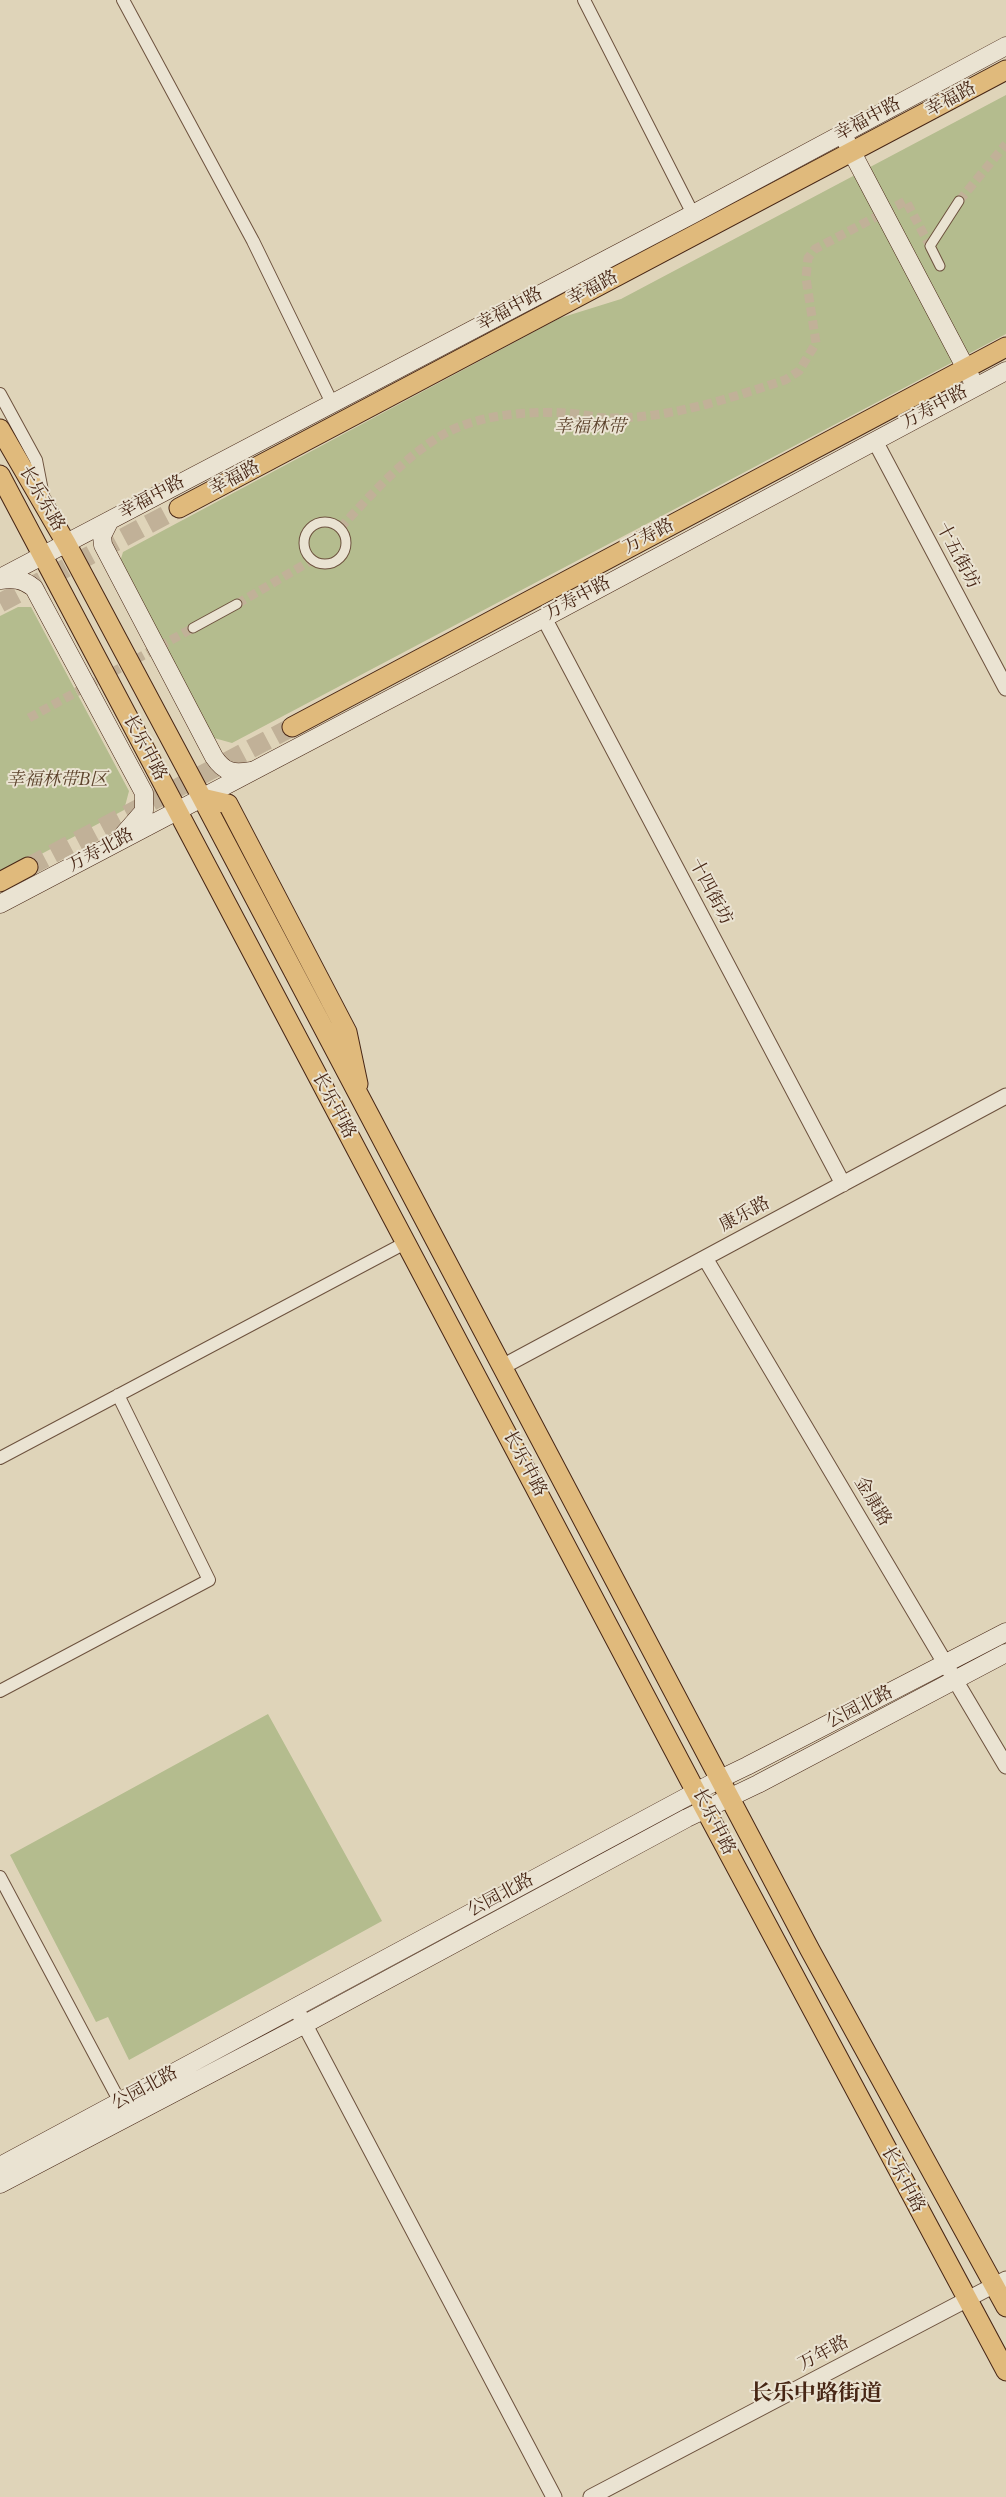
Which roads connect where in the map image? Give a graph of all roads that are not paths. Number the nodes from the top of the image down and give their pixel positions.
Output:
1 (123, 0) edge
2 (584, 0) edge
3 (1006, 46) edge
4 (1006, 53) edge
5 (964, 68) junction
6 (1006, 70) edge
7 (843, 134) junction
8 (852, 152) junction
9 (958, 201) tunnel mouth
10 (693, 214) junction
11 (940, 266) dead end
12 (1006, 347) edge
13 (966, 368) junction
14 (1006, 371) edge
15 (975, 387) junction
16 (0, 394) edge
17 (332, 404) junction
18 (0, 429) edge
19 (875, 441) junction
20 (0, 475) edge
21 (781, 491) junction
22 (46, 508) junction
23 (179, 508) tunnel mouth
24 (110, 520) junction
25 (331, 522) joint
26 (664, 529) junction
27 (66, 543) junction
28 (42, 556) junction
29 (0, 579) edge
30 (237, 604) tunnel mouth
31 (544, 618) junction
32 (193, 628) tunnel mouth
33 (1006, 688) edge
34 (292, 727) tunnel mouth
35 (254, 770) junction
36 (202, 798) junction
37 (178, 811) junction
38 (111, 846) junction
39 (28, 867) tunnel mouth
40 (0, 882) edge
41 (0, 904) edge
42 (1006, 1096) edge
43 (394, 1162) junction
44 (370, 1175) junction
45 (843, 1184) junction
46 (407, 1242) junction
47 (705, 1258) junction
48 (502, 1367) junction
49 (118, 1395) junction
50 (0, 1458) edge
51 (1006, 1632) edge
52 (1006, 1653) edge
53 (946, 1664) junction
54 (956, 1679) junction
55 (0, 1691) edge
56 (1006, 1766) edge
57 (720, 1778) junction
58 (697, 1791) junction
59 (729, 1797) junction
60 (705, 1809) junction
61 (0, 1876) edge
62 (296, 2008) junction
63 (305, 2024) junction
64 (120, 2102) junction
65 (0, 2166) edge
66 (0, 2184) edge
67 (1000, 2282) edge
68 (968, 2299) junction
69 (1006, 2307) edge
70 (1006, 2371) edge
71 (554, 2497) edge
72 (592, 2497) edge

1 - 17 street
2 - 10 street
3 - 5 main road, 幸福中路
4 - 5 main road
5 - 7 main road, 幸福中路
6 - 8 main road, 幸福路
7 - 8 main road
7 - 10 main road, 幸福中路
8 - 13 main road
8 - 23 main road, 幸福路
9 - 11 street
10 - 17 main road, 幸福中路
12 - 13 main road, 万寿路
13 - 15 main road
13 - 26 main road, 万寿路
14 - 15 main road, 万寿中路
15 - 19 main road, 万寿中路
16 - 22 street
17 - 24 main road, 幸福中路
18 - 22 main road, 长乐东路
19 - 21 main road, 万寿中路
19 - 33 street, 十五街坊
20 - 28 main road, 长乐东路
21 - 26 main road
21 - 31 main road, 万寿中路
22 - 27 main road, 长乐东路
24 - 27 main road, 幸福中路
24 - 35 main road
25 - 25 street
26 - 34 main road, 万寿路
27 - 28 main road, 幸福中路
27 - 36 main road, 长乐中路
28 - 29 main road, 幸福中路
28 - 37 main road, 长乐中路
29 - 38 main road
30 - 32 street
31 - 35 main road, 万寿中路
31 - 45 street, 十四街坊
35 - 36 main road, 万寿中路
36 - 37 main road, 万寿北路
36 - 43 main road, 长乐中路
37 - 38 main road, 万寿北路
37 - 44 main road, 长乐中路
38 - 41 main road, 万寿北路
39 - 40 main road
42 - 45 street, 康乐路
43 - 44 main road
43 - 48 main road, 长乐中路
44 - 46 main road, 长乐中路
45 - 47 street, 康乐路
46 - 49 street
46 - 58 main road, 长乐中路
47 - 48 street, 康乐路
47 - 53 street, 金康路
48 - 57 main road, 长乐中路
49 - 50 street
49 - 55 street
51 - 53 main road, 公园北路
52 - 54 main road, 公园北路
53 - 54 street, 金康路
53 - 57 main road, 公园北路
54 - 56 street, 金康路
54 - 59 main road, 公园北路
57 - 58 main road, 公园北路
57 - 59 main road, 长乐中路
58 - 60 main road, 长乐中路
58 - 62 main road, 公园北路
59 - 60 main road, 公园北路
59 - 67 main road, 长乐中路
60 - 63 main road, 公园北路
60 - 68 main road, 长乐中路
61 - 64 street
62 - 63 street
62 - 64 main road, 公园北路
63 - 66 main road, 公园北路
63 - 71 street
64 - 65 main road, 公园北路
67 - 68 street, 万年路
67 - 69 main road, 长乐中路
68 - 70 main road, 长乐中路
68 - 72 street, 万年路

